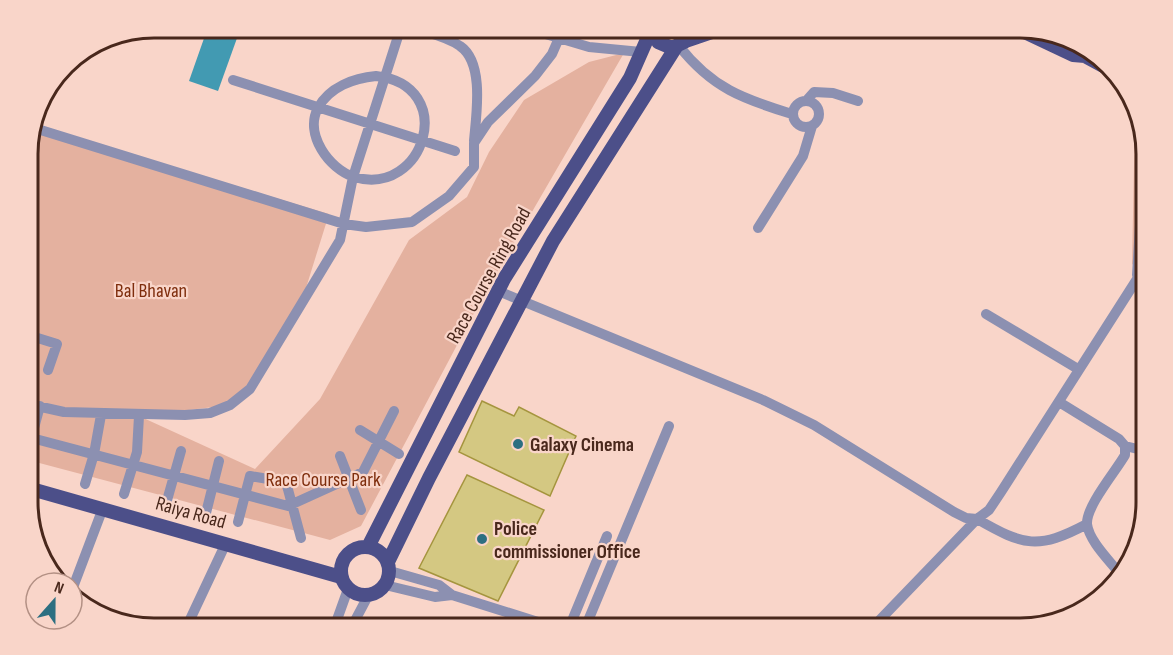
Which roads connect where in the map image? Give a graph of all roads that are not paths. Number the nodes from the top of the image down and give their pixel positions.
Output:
1 (397, 38) edge
2 (439, 38) edge
3 (559, 38) joint
4 (647, 38) edge
5 (656, 38) edge
6 (684, 38) edge
7 (698, 38) edge
8 (1039, 39) edge
9 (680, 45) junction
10 (641, 52) junction
11 (1082, 56) edge
12 (385, 77) junction
13 (233, 80) dead end
14 (807, 100) junction
15 (858, 101) dead end
16 (318, 107) junction
17 (792, 114) junction
18 (371, 125) junction
19 (812, 126) junction
20 (40, 130) edge
21 (424, 141) junction
22 (474, 143) junction
23 (454, 151) dead end
24 (353, 177) junction
25 (344, 224) junction
26 (758, 228) dead end
27 (1135, 281) edge
28 (498, 291) junction
29 (521, 299) junction
30 (986, 314) dead end
31 (37, 338) edge
32 (1078, 369) junction
33 (48, 370) dead end
34 (1059, 402) junction
35 (37, 406) edge
36 (40, 406) junction
37 (394, 411) dead end
38 (101, 415) junction
39 (37, 416) edge
40 (139, 416) junction
41 (669, 426) dead end
42 (360, 430) dead end
43 (37, 440) edge
44 (379, 440) junction
45 (1125, 446) junction
46 (1135, 448) edge
47 (181, 451) dead end
48 (94, 454) junction
49 (399, 454) dead end
50 (340, 456) dead end
51 (219, 461) dead end
52 (133, 463) junction
53 (174, 476) junction
54 (348, 478) junction
55 (86, 484) dead end
56 (212, 487) junction
57 (37, 490) edge
58 (124, 494) dead end
59 (245, 496) junction
60 (166, 504) dead end
61 (292, 504) junction
62 (103, 508) junction
63 (361, 510) dead end
64 (206, 513) dead end
65 (977, 519) junction
66 (238, 522) dead end
67 (1087, 524) junction
68 (607, 536) dead end
69 (301, 538) dead end
70 (226, 543) junction
71 (368, 547) junction
72 (389, 567) junction
73 (1115, 567) edge
74 (79, 571) edge
75 (345, 583) junction
76 (385, 585) junction
77 (368, 596) junction
78 (452, 596) junction
79 (882, 617) edge
80 (191, 618) edge
81 (336, 618) edge
82 (356, 618) edge
83 (523, 618) edge
84 (573, 618) edge
85 (589, 618) edge

1 - 12 street
2 - 22 street
3 - 10 street
3 - 22 street
4 - 10 main road, Race Course Ring Road
5 - 9 main road
6 - 9 main road, Race Course Ring Road
7 - 9 main road
8 - 11 main road
9 - 17 street
9 - 29 main road, Race Course Ring Road
10 - 28 main road, Race Course Ring Road
12 - 16 street
12 - 18 street
12 - 21 street
13 - 16 street
14 - 15 street
14 - 17 street
14 - 19 street
16 - 18 street
16 - 24 street
17 - 19 street
18 - 21 street
18 - 24 street
19 - 26 street
20 - 25 street
21 - 23 street
21 - 24 street
22 - 25 street
24 - 25 street
25 - 40 street
27 - 32 street
28 - 29 street
28 - 71 main road, Race Course Ring Road
29 - 65 street
29 - 72 main road, Race Course Ring Road
30 - 32 street
31 - 33 street
32 - 34 street
34 - 45 street
34 - 65 street
35 - 36 street
36 - 38 street
36 - 39 street
37 - 44 street
38 - 40 street
38 - 48 street
40 - 52 street
41 - 85 street
42 - 44 street
43 - 48 street
44 - 49 street
44 - 54 street
45 - 46 street
45 - 67 street
47 - 53 street
48 - 52 street
48 - 55 street
50 - 54 street
51 - 56 street
52 - 53 street
52 - 58 street
53 - 56 street
53 - 60 street
54 - 61 street
54 - 63 street
56 - 59 street
56 - 64 street
57 - 62 main road, Raiya Road
59 - 61 street
59 - 61 street
59 - 66 street
61 - 69 street
62 - 70 main road, Raiya Road
62 - 74 street
65 - 67 street
65 - 79 street
67 - 73 street
68 - 84 street
70 - 75 main road, Raiya Road
70 - 80 street
71 - 72 main road
71 - 75 main road
72 - 76 main road
72 - 78 street
75 - 77 main road
75 - 81 street
76 - 77 main road
76 - 78 street
77 - 82 street
78 - 83 street

